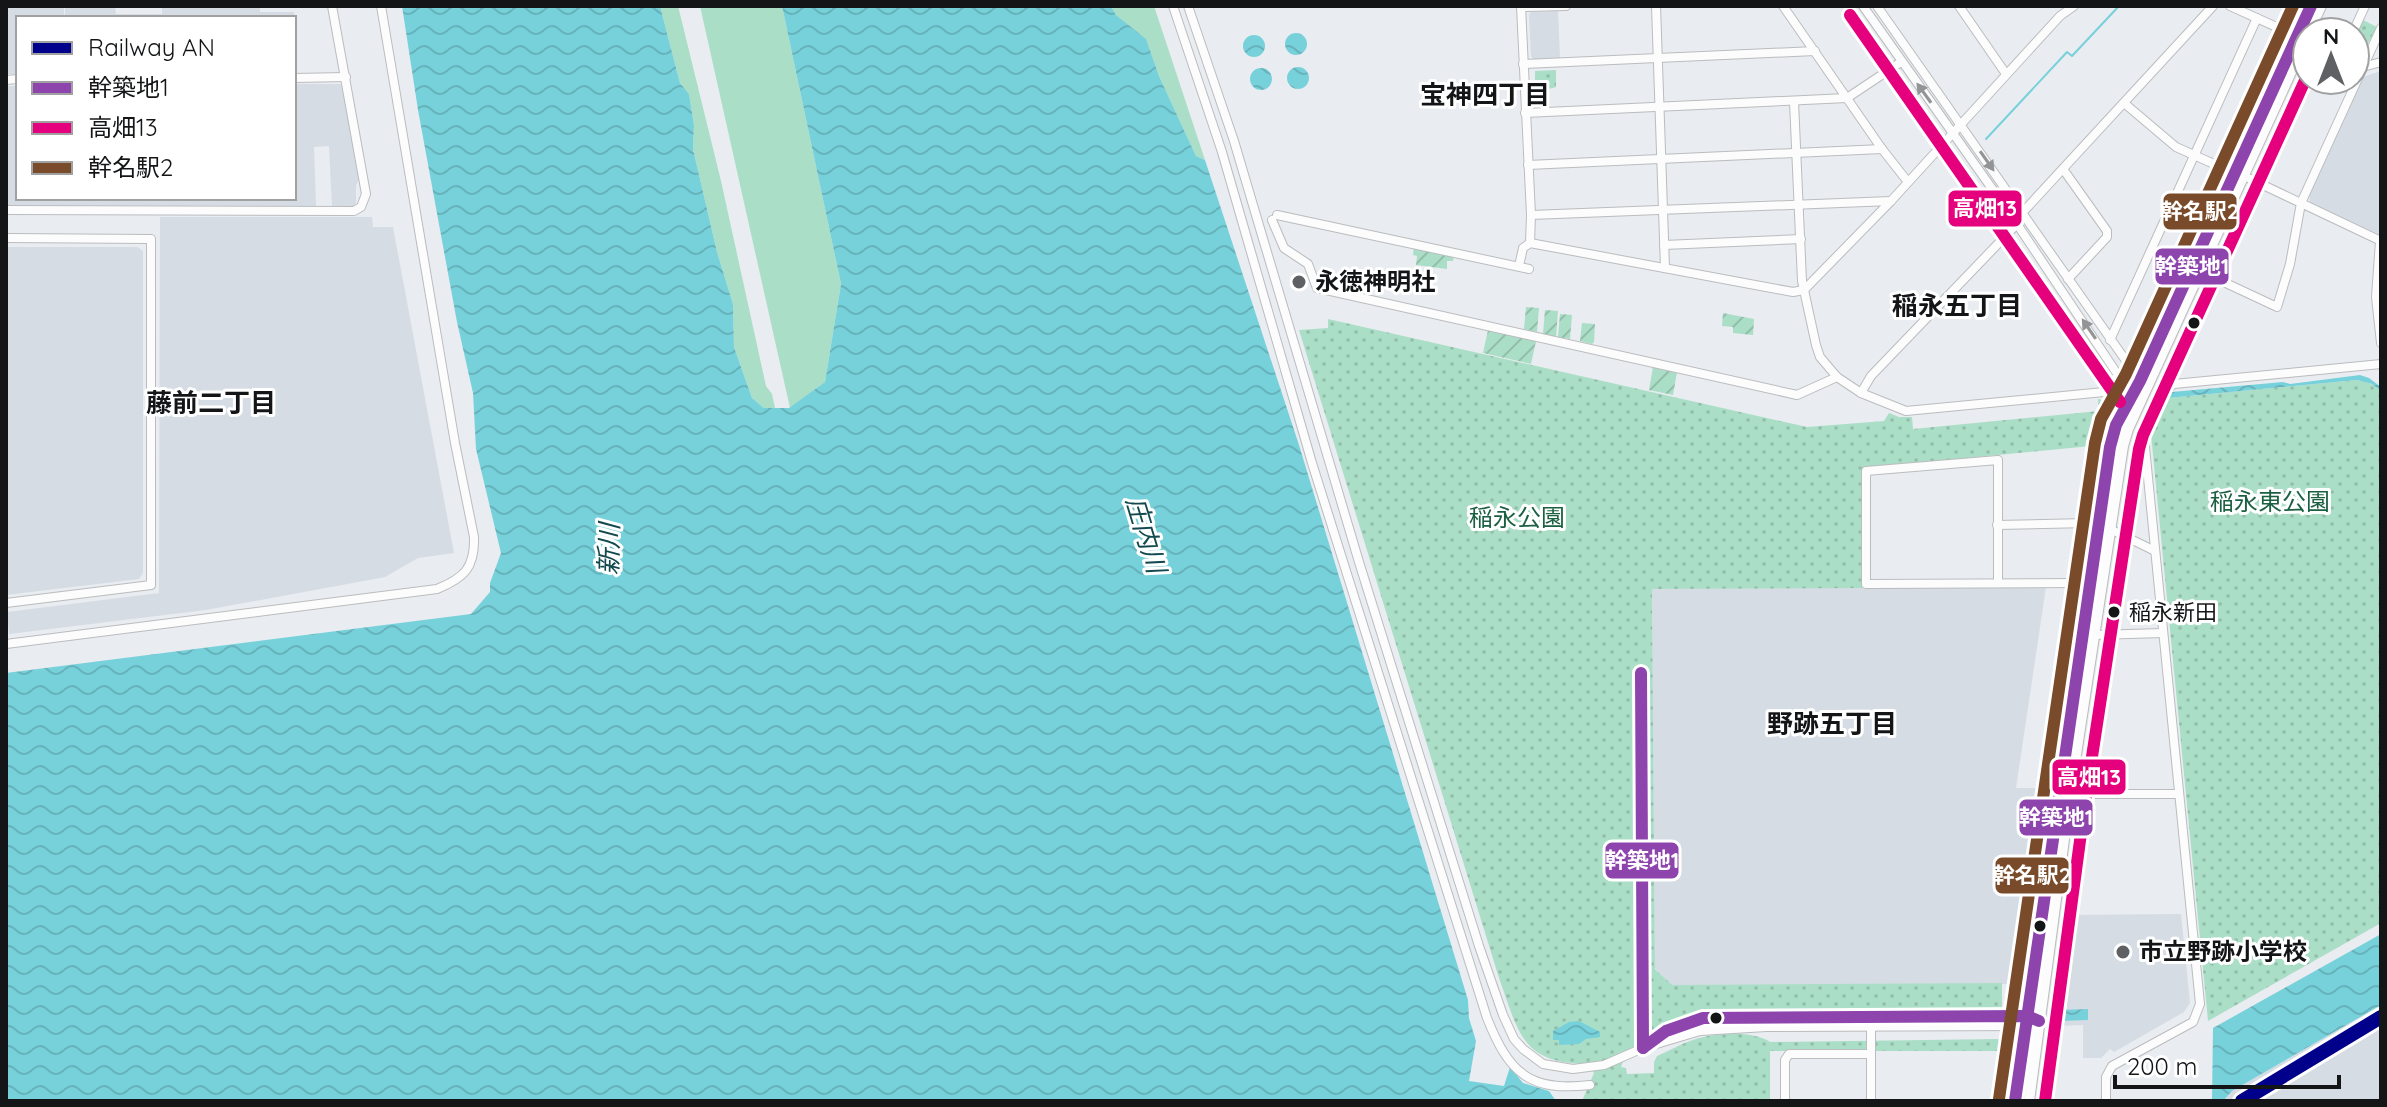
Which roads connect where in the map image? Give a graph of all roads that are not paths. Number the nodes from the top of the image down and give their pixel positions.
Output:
1 (332, 6) edge
2 (381, 6) edge
3 (1173, 6) edge
4 (1188, 6) edge
5 (1566, 6) edge
6 (1656, 6) edge
7 (1783, 6) edge
8 (1863, 6) edge
9 (1877, 6) edge
10 (1959, 6) edge
11 (2060, 6) edge
12 (2074, 6) edge
13 (2213, 6) edge
14 (2230, 6) edge
15 (1521, 7) edge
16 (2060, 16) junction
17 (2257, 18) junction
18 (2291, 31) edge
19 (1815, 51) junction
20 (1658, 58) junction
21 (1901, 62) junction
22 (1523, 64) junction
23 (2291, 66) edge
24 (2006, 74) junction
25 (346, 77) junction
26 (296, 78) edge
27 (2346, 96) edge
28 (1847, 98) junction
29 (1794, 102) junction
30 (2124, 103) junction
31 (1658, 108) junction
32 (1525, 113) junction
33 (1961, 124) junction
34 (1952, 132) junction
35 (1882, 149) junction
36 (1797, 154) junction
37 (2194, 157) junction
38 (1660, 160) junction
39 (1528, 165) junction
40 (2063, 169) junction
41 (2239, 175) junction
42 (1908, 182) junction
43 (1891, 201) junction
44 (2301, 203) junction
45 (1799, 204) junction
46 (1662, 209) junction
47 (6, 210) edge
48 (2023, 212) junction
49 (1531, 215) junction
50 (2017, 224) junction
51 (6, 238) edge
52 (1801, 239) junction
53 (2380, 241) edge
54 (1530, 243) junction
55 (1664, 245) junction
56 (1519, 266) junction
57 (1665, 268) junction
58 (1529, 269) dead end
59 (2200, 271) junction
60 (2068, 279) junction
61 (1804, 290) junction
62 (2110, 340) junction
63 (2381, 343) edge
64 (2381, 364) edge
65 (2118, 375) junction
66 (1837, 377) junction
67 (2143, 385) junction
68 (1861, 393) junction
69 (2133, 393) junction
70 (1997, 525) junction
71 (2099, 526) junction
72 (2112, 530) junction
73 (2155, 551) junction
74 (1998, 583) junction
75 (2091, 583) junction
76 (6, 603) edge
77 (2163, 633) junction
78 (2094, 635) junction
79 (6, 644) edge
80 (2070, 794) junction
81 (2179, 794) junction
82 (2026, 1021) junction
83 (2039, 1021) junction
84 (1871, 1027) junction
85 (1643, 1048) junction
86 (1870, 1054) junction
87 (1590, 1085) dead end
88 (1785, 1101) edge
89 (1871, 1101) edge
90 (2015, 1101) edge
91 (2029, 1101) edge
92 (2106, 1101) edge

1 - 25 street
2 - 79 street
3 - 87 street
4 - 85 street
5 - 15 street
6 - 20 street
7 - 19 street
8 - 21 street
9 - 33 street
10 - 24 street
11 - 16 street
12 - 16 street
13 - 30 street
14 - 17 street
15 - 22 street
16 - 24 street
17 - 18 street
17 - 37 street
19 - 20 street
19 - 28 street
20 - 22 street
20 - 31 street
21 - 28 street
34 -> 21 street
22 - 32 street
23 - 41 main road
24 - 33 street
25 - 26 street
25 - 47 street
27 - 44 street
28 - 29 street
28 - 35 street
29 - 31 street
29 - 36 street
30 - 37 street
30 - 40 street
31 - 32 street
31 - 38 street
32 - 39 street
33 - 34 street
33 -> 48 street
34 - 42 street
34 - 50 street
35 - 36 street
35 - 42 street
36 - 38 street
36 - 45 street
37 - 41 street
37 - 62 street
38 - 39 street
38 - 46 street
39 - 49 street
40 - 48 street
40 - 60 street
41 - 44 street
41 - 59 main road
41 - 67 main road
42 - 43 street
43 - 45 street
43 - 61 street
44 - 53 street
44 - 59 street
45 - 46 street
45 - 52 street
46 - 49 street
46 - 55 street
48 - 60 street
49 - 54 street
65 -> 50 street
50 - 68 street
51 - 76 street
52 - 55 street
52 - 61 street
53 - 63 street
54 - 56 street
54 - 57 street
55 - 57 street
56 - 58 street
56 - 66 street
57 - 61 street
59 - 67 main road
60 - 62 street
61 - 66 street
62 - 67 street
64 - 73 street
65 - 68 street
65 - 69 street
66 - 68 street
67 - 69 main road
67 - 72 main road
69 - 71 main road
70 - 71 street
70 - 74 street
70 - 74 street
71 - 72 street
71 - 75 main road
72 - 73 street
72 - 78 main road
73 - 77 street
74 - 75 street
75 - 82 main road
77 - 78 street
77 - 81 street
78 - 80 main road
80 - 81 street
80 - 83 main road
81 - 92 street
82 - 83 street
82 - 84 street
82 - 85 street
82 - 90 main road
83 - 91 main road
84 - 85 street
84 - 86 street
86 - 88 street
86 - 89 street

